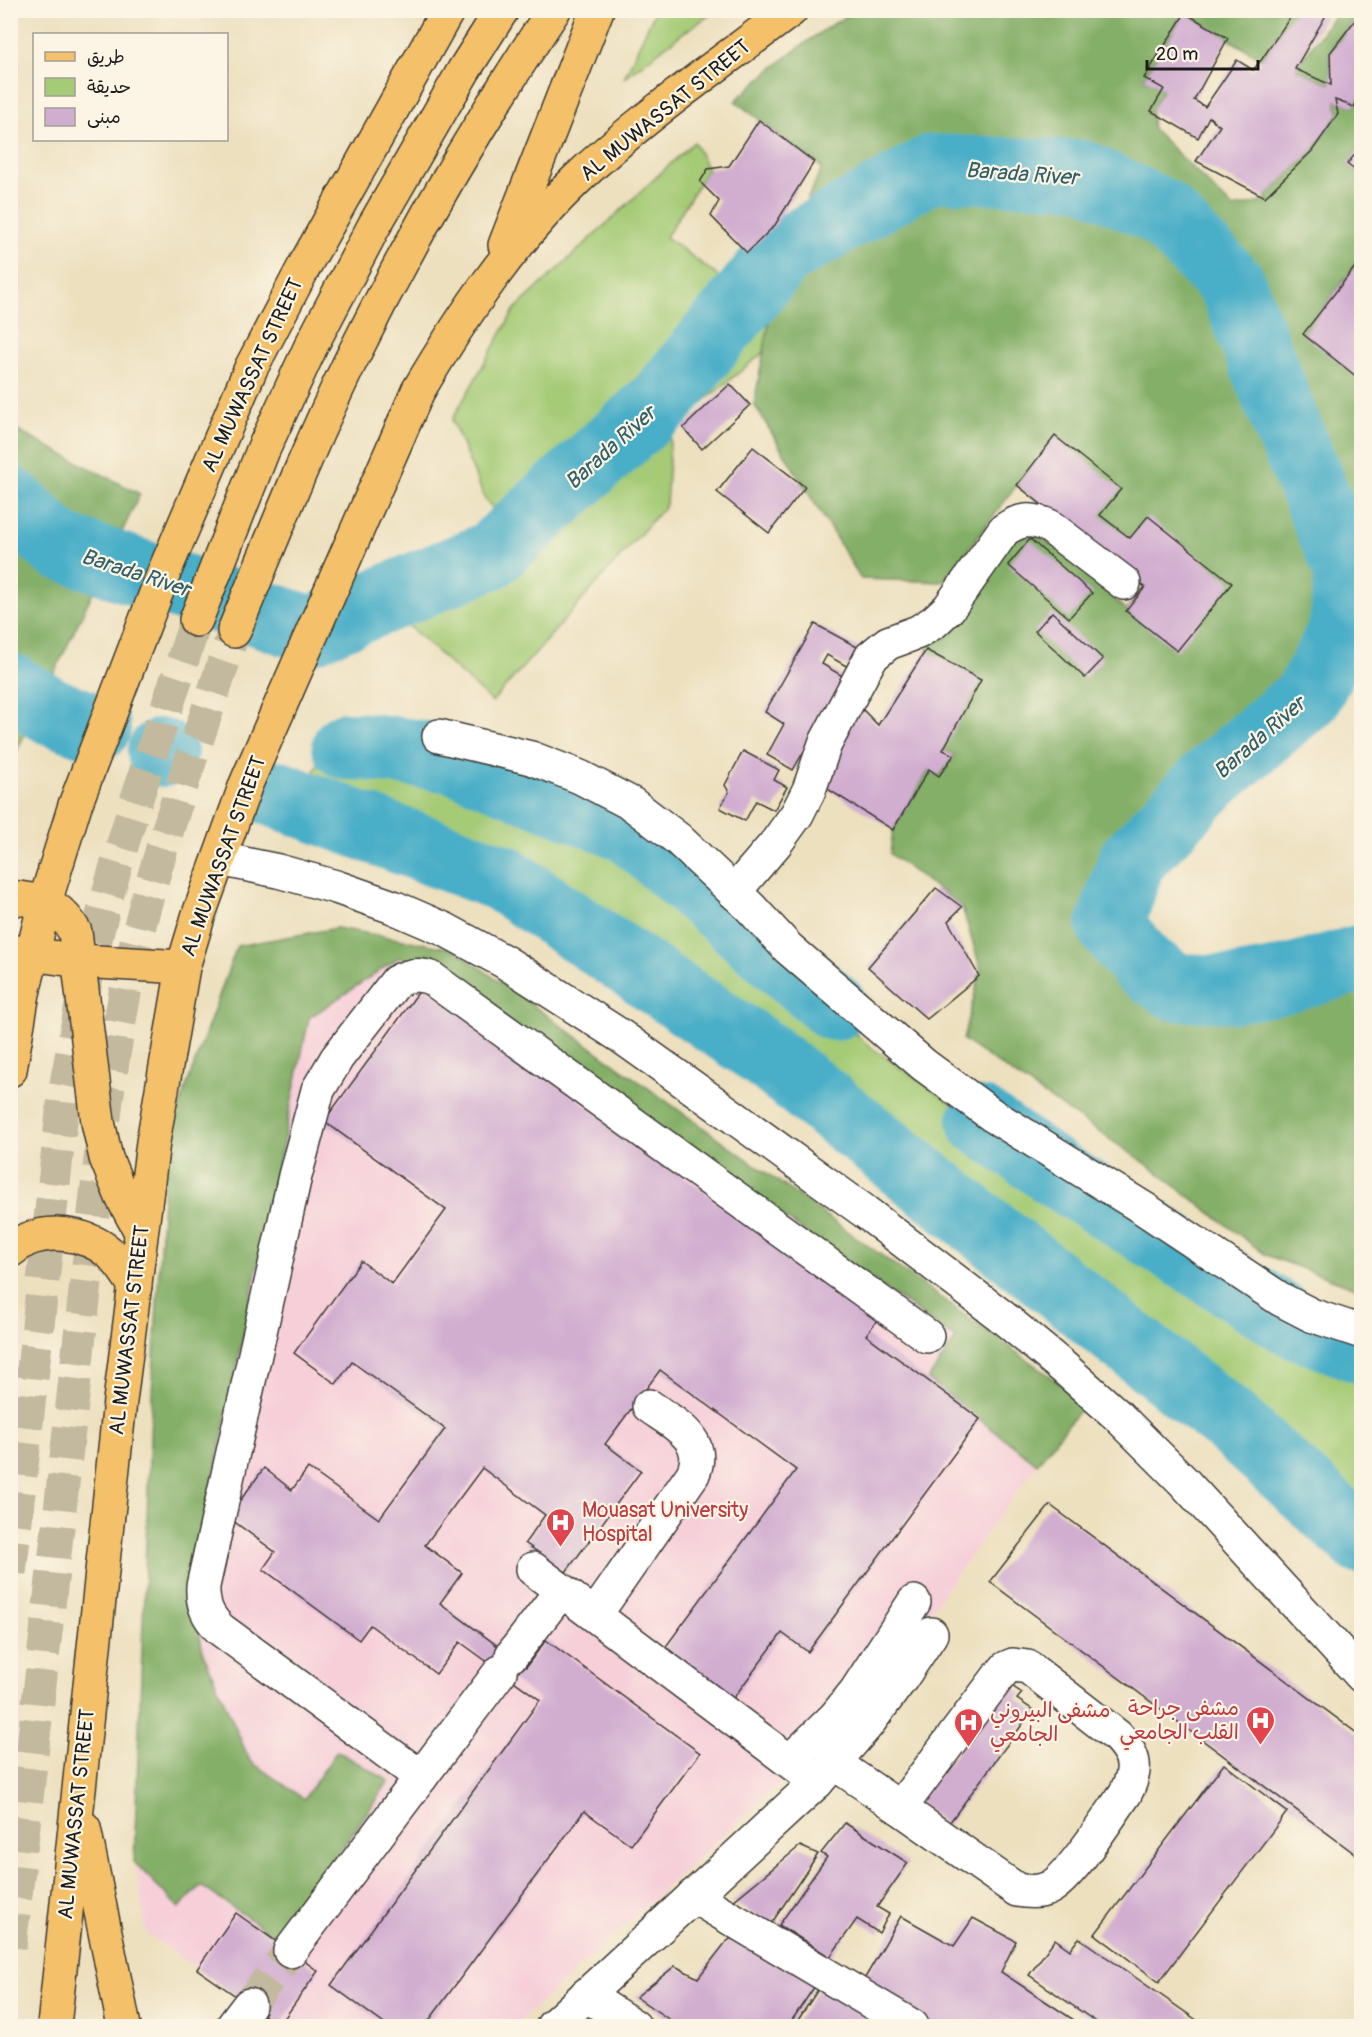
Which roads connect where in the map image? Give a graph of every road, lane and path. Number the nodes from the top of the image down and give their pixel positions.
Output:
1 (448, 10) edge
2 (502, 10) edge
3 (554, 10) edge
4 (597, 10) edge
5 (791, 10) edge
6 (426, 50) junction
7 (464, 70) junction
8 (493, 275) junction
9 (1124, 583) dead end
10 (196, 620) tunnel mouth
11 (234, 631) tunnel mouth
12 (439, 736) dead end
13 (220, 859) junction
14 (734, 892) junction
15 (10, 897) edge
16 (45, 902) junction
17 (21, 953) edge
18 (80, 961) junction
19 (183, 967) junction
20 (10, 1070) edge
21 (141, 1232) junction
22 (10, 1251) edge
23 (135, 1286) junction
24 (1362, 1332) edge
25 (927, 1336) dead end
26 (649, 1406) dead end
27 (533, 1569) dead end
28 (561, 1591) junction
29 (914, 1602) dead end
30 (595, 1615) junction
31 (931, 1634) dead end
32 (1362, 1676) edge
33 (790, 1761) junction
34 (826, 1772) junction
35 (421, 1777) junction
36 (78, 1797) junction
37 (900, 1808) junction
38 (693, 1896) junction
39 (290, 1951) tunnel mouth
40 (586, 1995) junction
41 (54, 2026) edge
42 (124, 2026) edge
43 (553, 2026) edge
44 (634, 2026) edge
45 (912, 2026) edge

1 - 6 main road, AL MUWASSAT STREET
2 - 7 main road, AL MUWASSAT STREET
3 - 11 main road
4 - 8 main road
5 - 8 main road, AL MUWASSAT STREET
6 - 7 main road
6 - 16 main road, AL MUWASSAT STREET
7 - 10 main road, AL MUWASSAT STREET
8 - 13 main road, AL MUWASSAT STREET
9 - 14 street
12 - 14 street
13 - 19 main road, AL MUWASSAT STREET
13 - 32 street
14 - 24 street
15 - 16 main road
16 - 17 main road, AL MUWASSAT STREET
16 - 18 main road
17 - 18 main road
17 - 20 main road, AL MUWASSAT STREET
18 - 19 main road
18 - 21 main road
19 - 21 main road, AL MUWASSAT STREET
21 - 23 main road, AL MUWASSAT STREET
22 - 23 main road
23 - 36 main road, AL MUWASSAT STREET
25 - 35 street
26 - 30 street
27 - 28 street
28 - 30 street
28 - 35 street
29 - 33 street
30 - 33 street
31 - 34 street
33 - 34 street
34 - 37 street
34 - 38 street
35 - 39 street
36 - 41 main road, AL MUWASSAT STREET
36 - 42 main road
37 - 37 street
38 - 40 street
38 - 45 street
40 - 43 street
40 - 44 street

